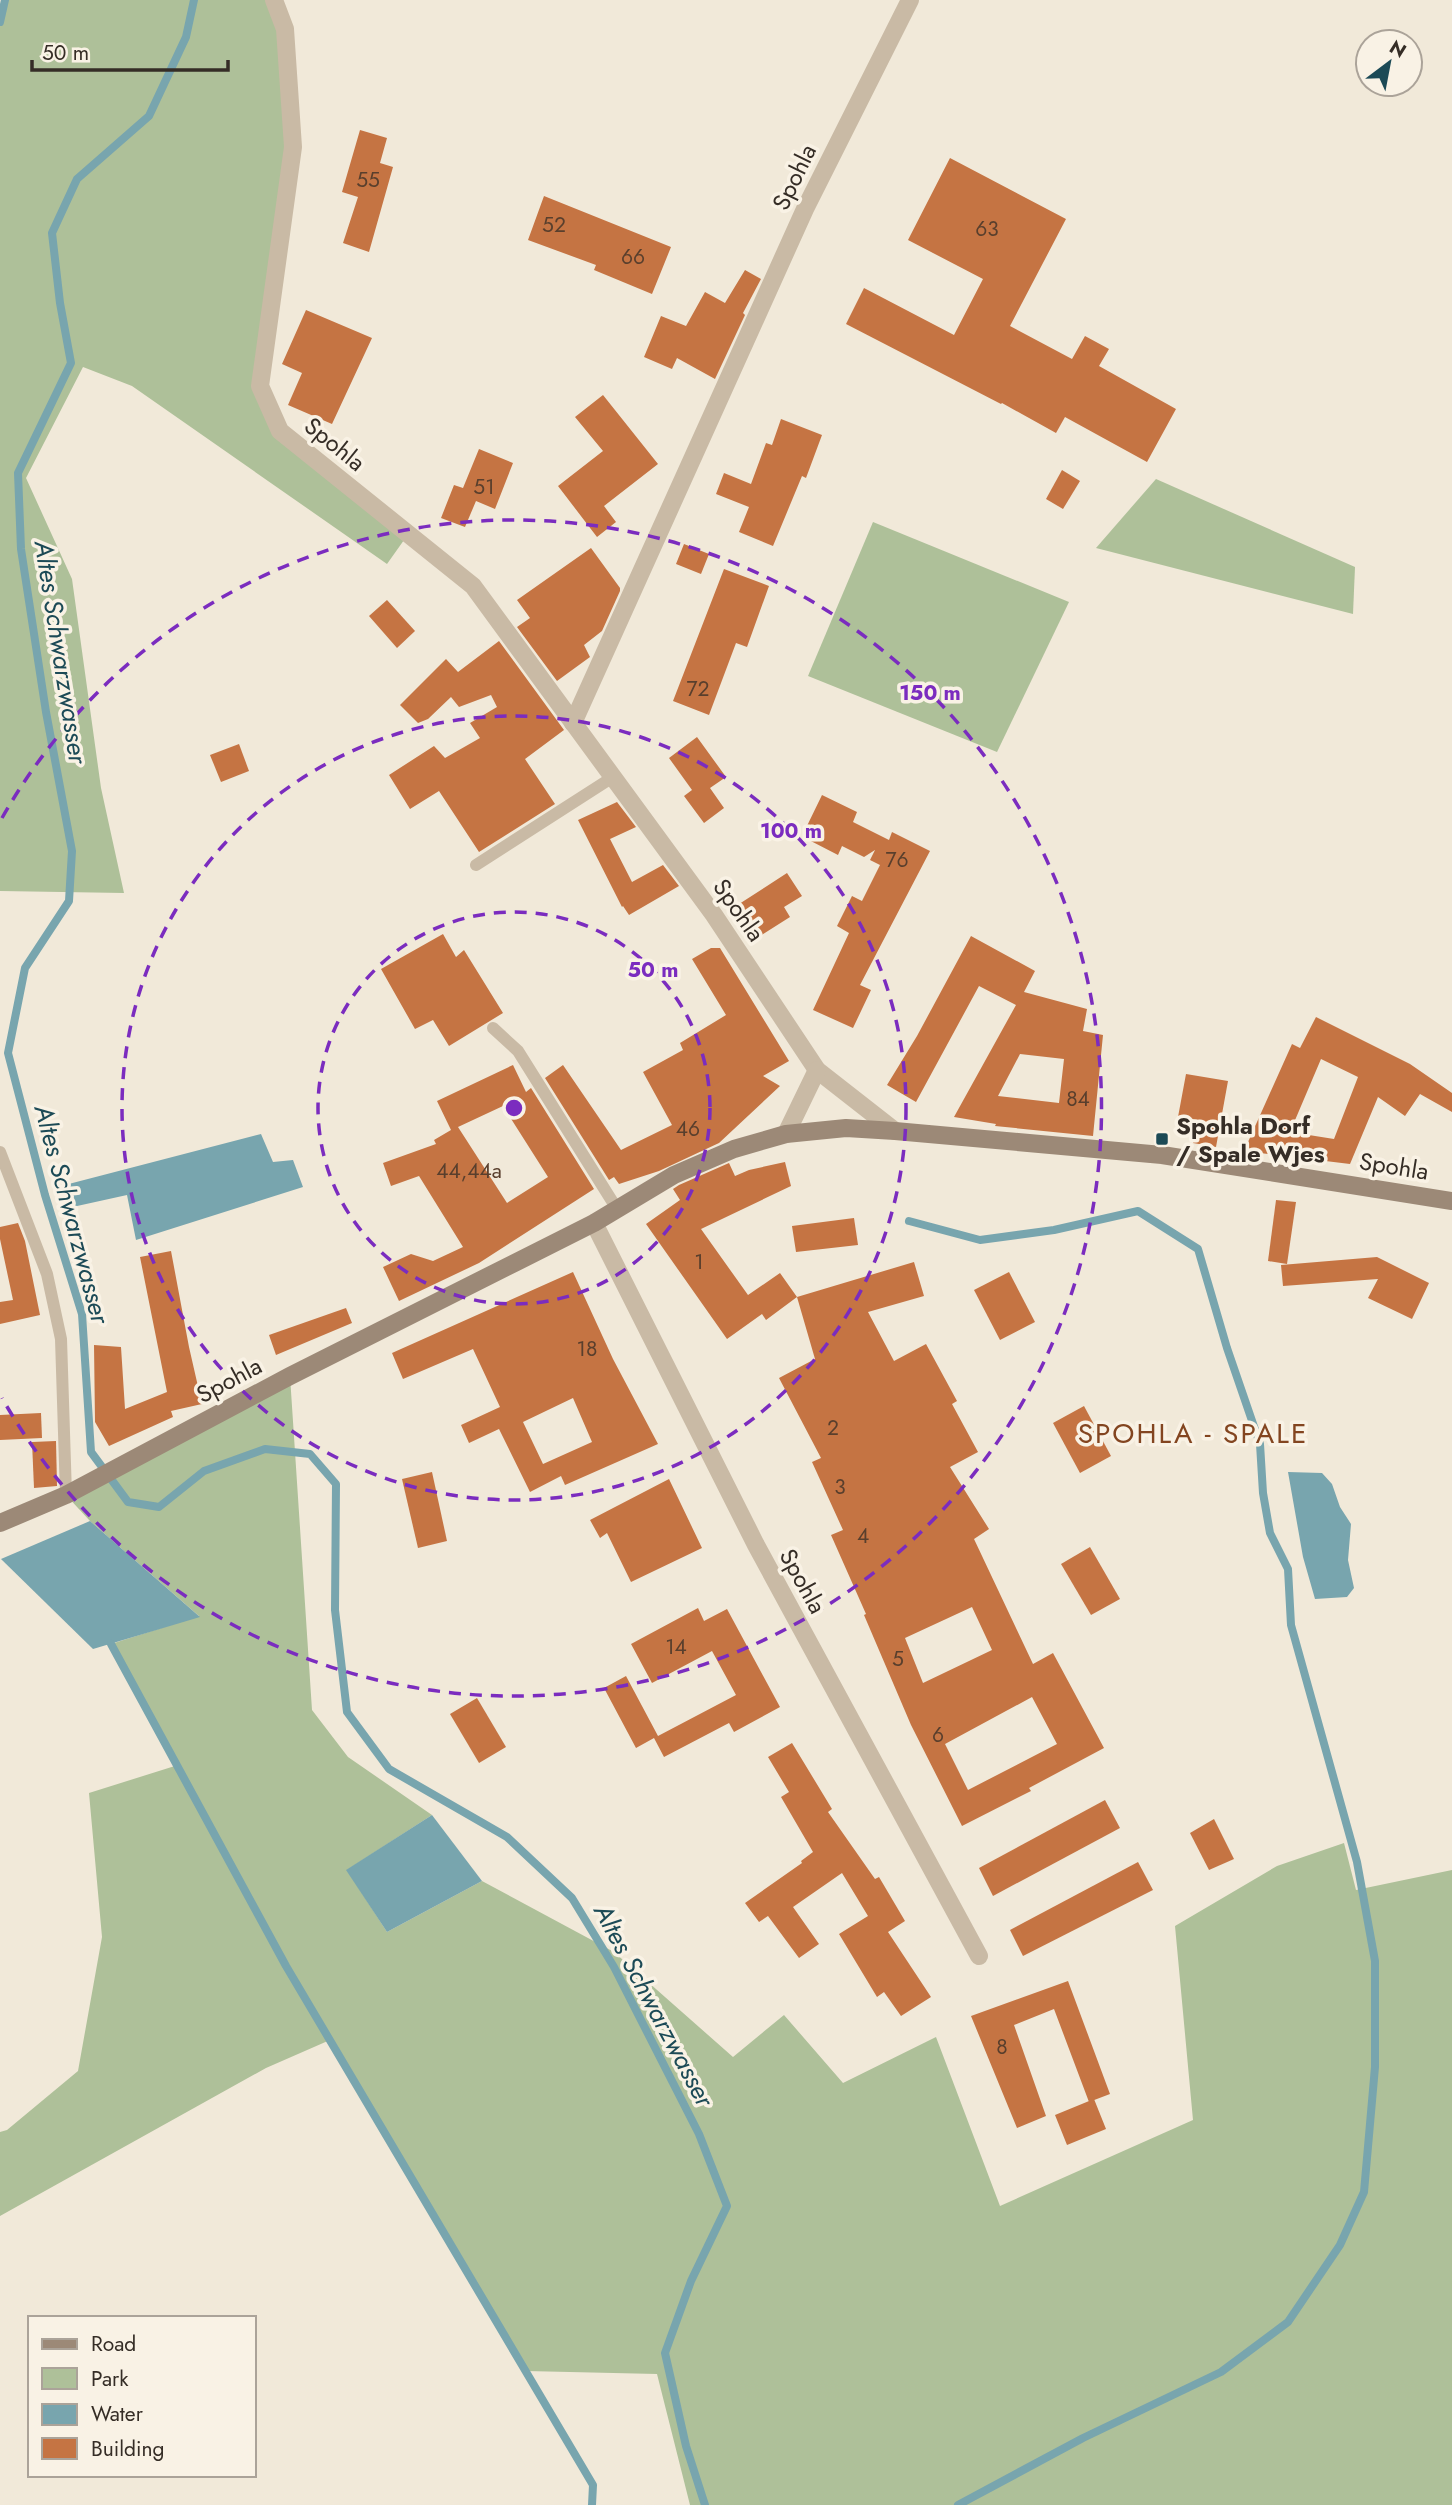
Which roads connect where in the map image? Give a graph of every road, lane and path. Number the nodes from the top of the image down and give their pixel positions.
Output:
1 (274, 0) edge
2 (910, 0) edge
3 (573, 723) junction
4 (613, 777) junction
5 (475, 865) dead end
6 (493, 1028) dead end
7 (817, 1070) junction
8 (895, 1131) junction
9 (786, 1134) junction
10 (0, 1152) edge
11 (1452, 1201) edge
12 (617, 1209) junction
13 (594, 1223) junction
14 (66, 1495) junction
15 (0, 1523) edge
16 (979, 1956) dead end

1 - 3 street, Spohla
2 - 3 street, Spohla
3 - 4 street, Spohla
4 - 5 lane
4 - 7 street, Spohla
6 - 12 lane
7 - 8 street, Spohla
7 - 9 street
8 - 9 street, Spohla
8 - 11 street, Spohla
9 - 12 street, Spohla
10 - 14 lane
12 - 13 street, Spohla
13 - 14 street, Spohla
13 - 16 street, Spohla
14 - 15 street, Spohla

